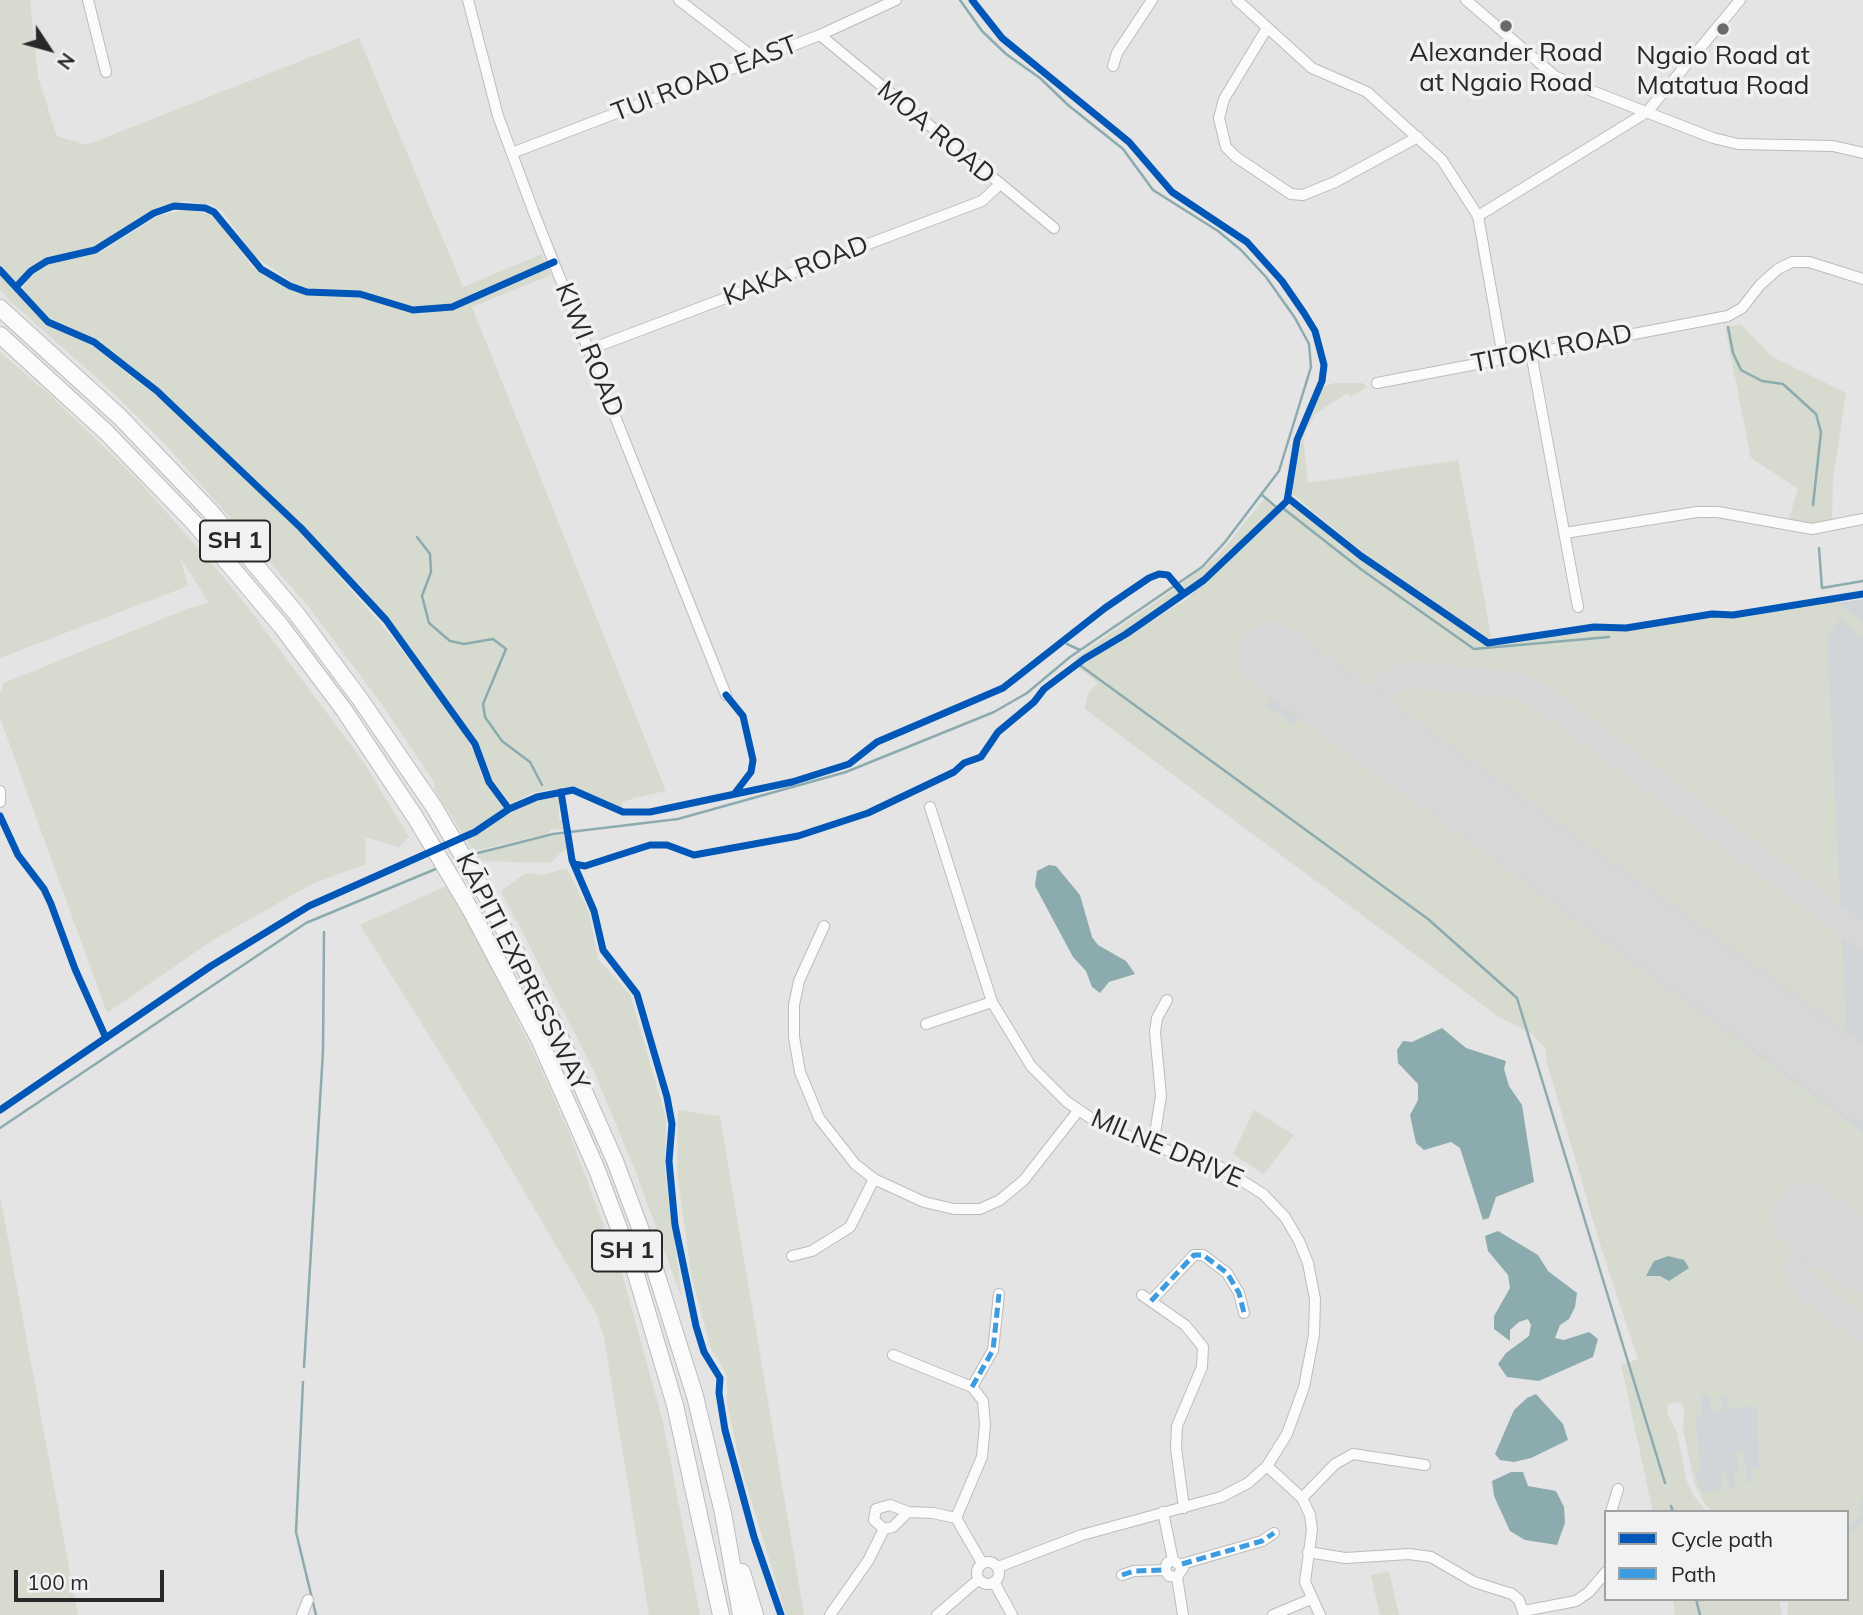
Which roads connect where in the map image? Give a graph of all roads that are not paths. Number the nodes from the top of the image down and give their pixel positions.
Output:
1 (88, 0) edge
2 (468, 0) edge
3 (679, 0) edge
4 (896, 0) edge
5 (1152, 0) edge
6 (1237, 0) edge
7 (1466, 0) edge
8 (1740, 0) edge
9 (1267, 28) junction
10 (820, 35) junction
11 (757, 60) junction
12 (1113, 66) dead end
13 (107, 72) dead end
14 (1647, 112) junction
15 (1418, 138) junction
16 (512, 153) junction
17 (1863, 153) edge
18 (999, 185) junction
19 (1478, 216) junction
20 (1054, 228) dead end
21 (1863, 279) edge
22 (0, 308) edge
23 (0, 335) edge
24 (589, 350) junction
25 (1531, 353) junction
26 (1503, 357) junction
27 (1377, 383) dead end
28 (1863, 519) edge
29 (1565, 533) junction
30 (1578, 607) dead end
31 (726, 695) dead end
32 (0, 792) edge
33 (0, 802) edge
34 (930, 807) dead end
35 (824, 926) dead end
36 (1167, 1000) dead end
37 (992, 1002) junction
38 (926, 1024) dead end
39 (1078, 1111) junction
40 (1153, 1146) junction
41 (874, 1179) junction
42 (792, 1256) dead end
43 (999, 1294) dead end
44 (1244, 1312) dead end
45 (893, 1354) dead end
46 (972, 1387) junction
47 (1425, 1465) dead end
48 (1267, 1466) junction
49 (1618, 1489) dead end
50 (1302, 1498) junction
51 (1184, 1508) junction
52 (1612, 1510) edge
53 (908, 1512) junction
54 (723, 1513) junction
55 (1163, 1513) junction
56 (956, 1518) junction
57 (884, 1529) junction
58 (1274, 1533) dead end
59 (709, 1552) junction
60 (1308, 1552) junction
61 (1177, 1562) junction
62 (982, 1563) junction
63 (998, 1567) junction
64 (1165, 1570) junction
65 (1604, 1574) edge
66 (1122, 1575) dead end
67 (1177, 1577) junction
68 (979, 1579) junction
69 (994, 1582) junction
70 (308, 1600) dead end
71 (1311, 1600) junction
72 (1524, 1613) edge
73 (302, 1615) edge
74 (714, 1615) edge
75 (721, 1615) edge
76 (741, 1615) edge
77 (755, 1615) edge
78 (830, 1615) edge
79 (937, 1615) edge
80 (1012, 1615) edge
81 (1183, 1615) edge
82 (1273, 1615) edge
83 (1320, 1615) edge

1 - 13 street
2 - 16 street, KIWI ROAD
3 - 11 street
4 - 10 street, TUI ROAD EAST
5 - 12 street
6 - 9 street
7 - 14 street
8 - 14 street
9 - 15 street
9 - 15 street
10 - 11 street, TUI ROAD EAST
10 - 18 street, MOA ROAD
11 - 16 street, TUI ROAD EAST
14 - 17 street
14 - 19 street
15 - 19 street
16 - 24 street, KIWI ROAD
18 - 20 street, MOA ROAD
18 - 24 street, KAKA ROAD
19 - 26 street
21 - 25 street, TITOKI ROAD
22 - 54 highway, KĀPITI EXPRESSWAY / SH 1
23 - 59 highway, KĀPITI EXPRESSWAY / SH 1
24 - 31 street, KIWI ROAD
25 - 26 street, TITOKI ROAD
25 - 29 street
26 - 27 street, TITOKI ROAD
28 - 29 street
29 - 30 street
32 - 33 street
34 - 37 street, MILNE DRIVE
35 - 41 street
36 - 40 street
37 - 38 street
37 - 39 street, MILNE DRIVE
39 - 40 street, MILNE DRIVE
39 - 41 street
40 - 48 street, MILNE DRIVE
41 - 42 street
43 - 46 street
44 - 51 street
45 - 46 street
46 - 56 street
47 - 50 street
48 - 50 street
48 - 51 street, MILNE DRIVE
49 - 52 street
50 - 60 street
51 - 55 street, MILNE DRIVE
53 - 56 street
53 - 57 street
53 - 57 street
54 - 76 highway, KĀPITI EXPRESSWAY / SH 1
54 - 77 highway
55 - 61 street
55 - 63 street, MILNE DRIVE
56 - 62 street
57 - 78 street
58 - 61 street
59 - 74 highway
59 - 75 highway, KĀPITI EXPRESSWAY / SH 1
60 - 71 street
60 - 72 street
61 - 64 street
61 - 67 street
62 - 63 street
62 - 68 street
63 - 69 street
64 - 66 street
64 - 67 street
65 - 72 street
67 - 81 street
68 - 69 street
68 - 79 street
69 - 80 street
70 - 73 street
71 - 82 street
71 - 83 street

